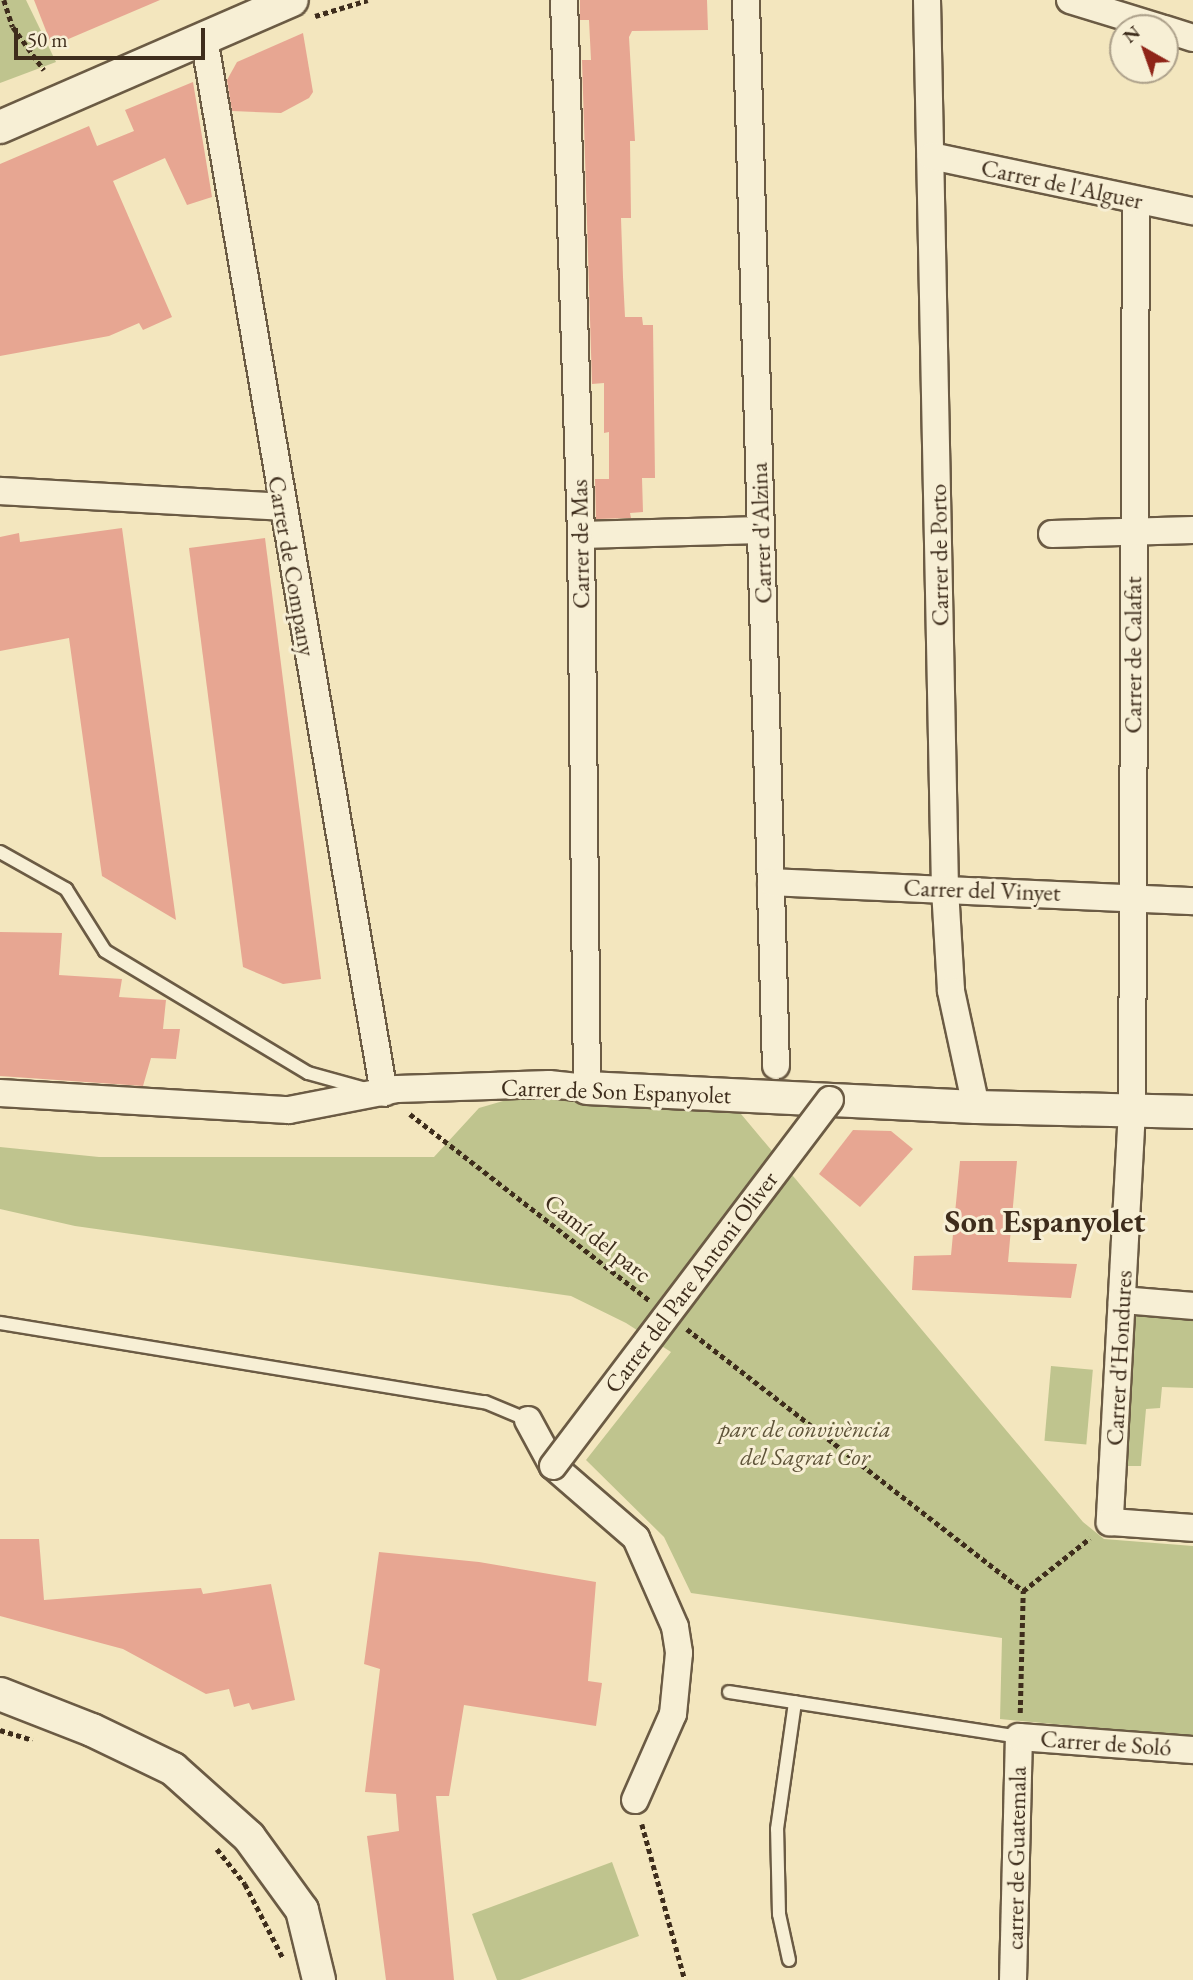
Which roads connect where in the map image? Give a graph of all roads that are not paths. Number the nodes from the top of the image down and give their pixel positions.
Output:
1 (292, 0) edge
2 (564, 0) edge
3 (746, 0) edge
4 (927, 0) edge
5 (1070, 0) edge
6 (1125, 8) edge
7 (204, 38) junction
8 (0, 127) edge
9 (932, 156) junction
10 (1136, 200) junction
11 (1193, 211) edge
12 (0, 491) edge
13 (282, 507) junction
14 (761, 530) junction
15 (1133, 530) junction
16 (1193, 530) edge
17 (1052, 534) dead end
18 (581, 535) junction
19 (0, 852) edge
20 (771, 882) junction
21 (945, 889) junction
22 (1132, 896) junction
23 (1193, 901) edge
24 (776, 1066) dead end
25 (587, 1088) junction
26 (0, 1093) edge
27 (384, 1093) junction
28 (830, 1100) junction
29 (976, 1107) junction
30 (1132, 1110) junction
31 (1193, 1112) edge
32 (1122, 1300) junction
33 (1193, 1306) edge
34 (0, 1323) edge
35 (528, 1420) joint
36 (553, 1466) junction
37 (1193, 1528) edge
38 (729, 1692) dead end
39 (0, 1694) edge
40 (795, 1702) junction
41 (1019, 1737) junction
42 (1193, 1750) edge
43 (635, 1800) road end
44 (789, 1960) dead end
45 (319, 1980) edge
46 (1013, 1980) edge

1 - 7 street
2 - 18 street, Carrer de Mas
3 - 14 street, Carrer d'Alzina
4 - 9 street, Carrer de Porto
5 - 6 street
7 - 8 street
7 - 13 street, Carrer de Company
9 - 10 street, Carrer de l'Alguer
9 - 21 street, Carrer de Porto
10 - 11 street, Carrer de l'Alguer
10 - 15 street, Carrer de Calafat
12 - 13 street
13 - 27 street, Carrer de Company
14 - 18 street
14 - 20 street, Carrer d'Alzina
15 - 16 street
15 - 17 street
15 - 22 street, Carrer de Calafat
18 - 25 street, Carrer de Mas
19 - 27 lane
20 - 21 street, Carrer del Vinyet
20 - 24 street, Carrer d'Alzina
21 - 22 street, Carrer del Vinyet
21 - 29 street, Carrer de Porto
22 - 23 street, Carrer del Vinyet
22 - 30 street, Carrer de Calafat
25 - 27 street, Carrer de Son Espanyolet
25 - 28 street, Carrer de Son Espanyolet
26 - 27 street, Carrer de Son Espanyolet
28 - 29 street, Carrer de Son Espanyolet
28 - 36 street, Carrer del Pare Antoni Oliver, bridge
29 - 30 street, Carrer de Son Espanyolet
30 - 31 street, Carrer de Son Espanyolet
30 - 32 street, Carrer d'Hondures
32 - 33 street
32 - 37 street, Carrer d'Hondures
34 - 35 lane
35 - 36 street
36 - 43 street
38 - 40 lane
39 - 45 street
40 - 41 lane
40 - 44 lane
41 - 42 street, Carrer de Soló
41 - 46 street, carrer de Guatemala

